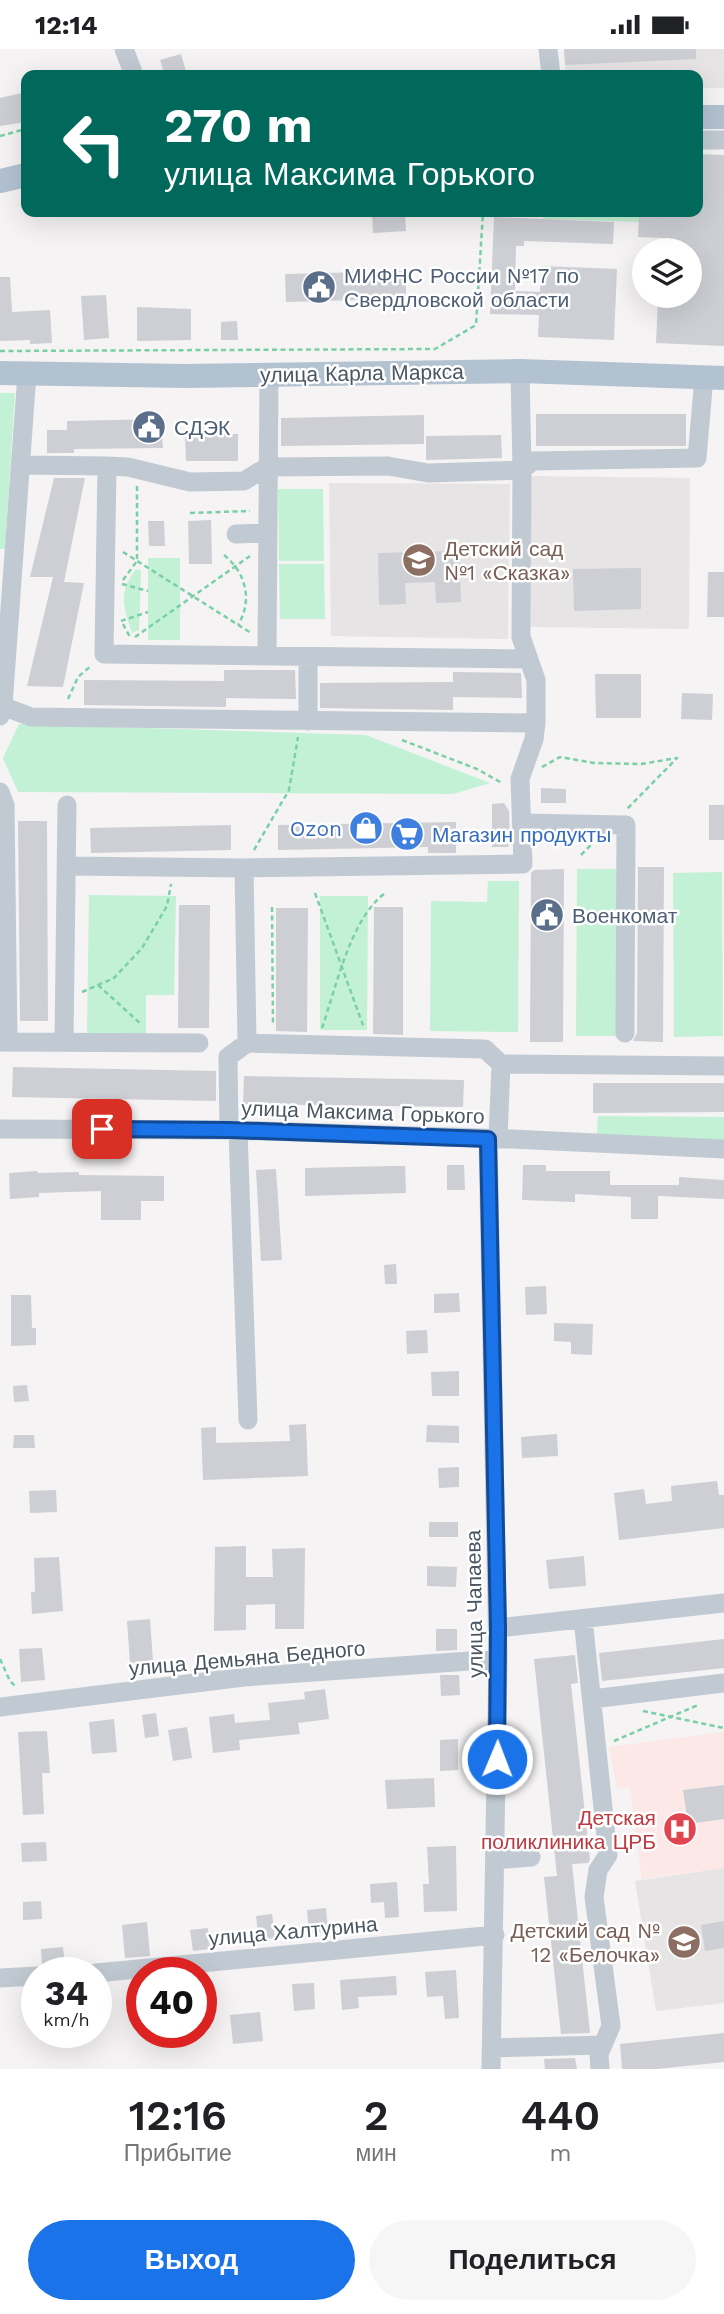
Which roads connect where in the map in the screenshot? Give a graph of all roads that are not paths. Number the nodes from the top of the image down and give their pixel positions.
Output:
1 (124, 49) edge
2 (548, 49) edge
3 (132, 70) edge
4 (550, 70) edge
5 (703, 117) edge
6 (724, 117) edge
7 (703, 140) edge
8 (724, 140) edge
9 (21, 176) edge
10 (0, 181) edge
11 (520, 371) junction
12 (0, 373) edge
13 (27, 374) junction
14 (269, 374) junction
15 (714, 377) edge
16 (21, 465) junction
17 (107, 466) junction
18 (267, 467) junction
19 (522, 470) junction
20 (236, 534) dead end
21 (267, 539) junction
22 (267, 649) junction
23 (308, 657) junction
24 (528, 659) junction
25 (1, 709) edge
26 (303, 721) junction
27 (536, 723) junction
28 (3, 799) edge
29 (68, 805) dead end
30 (522, 823) junction
31 (67, 866) junction
32 (244, 868) junction
33 (625, 1033) dead end
34 (64, 1041) junction
35 (4, 1042) edge
36 (199, 1043) dead end
37 (247, 1043) junction
38 (500, 1064) junction
39 (724, 1066) edge
40 (0, 1129) edge
41 (233, 1130) junction
42 (493, 1139) junction
43 (724, 1149) edge
44 (248, 1420) dead end
45 (724, 1603) edge
46 (583, 1619) junction
47 (498, 1628) junction
48 (498, 1659) junction
49 (722, 1683) edge
50 (592, 1699) junction
51 (0, 1707) edge
52 (531, 1857) dead end
53 (495, 1860) junction
54 (495, 1935) junction
55 (112, 1971) edge
56 (21, 1977) edge
57 (0, 1978) edge
58 (603, 2045) junction
59 (492, 2048) junction
60 (491, 2069) edge
61 (600, 2069) edge

1 - 3 street
2 - 4 street
5 - 6 main road
7 - 8 street
9 - 10 main road
11 - 14 main road, улица Карла Маркса
11 - 15 main road, улица Карла Маркса
11 - 19 street
12 - 13 main road, улица Карла Маркса
13 - 14 main road, улица Карла Маркса
13 - 16 street
14 - 18 street
15 - 19 street
16 - 17 street
16 - 25 street
17 - 18 street
17 - 22 street
18 - 19 street
18 - 21 street
19 - 24 street
20 - 21 street
21 - 22 street
22 - 23 street
23 - 24 street
23 - 26 street
24 - 27 street
25 - 26 street
26 - 27 street
27 - 30 street
28 - 35 street
29 - 31 street
30 - 32 street
30 - 33 street
31 - 32 street
31 - 34 street
32 - 37 street
34 - 35 street
34 - 36 street
37 - 38 street
37 - 41 street
38 - 39 street
38 - 42 street, улица Чапаева
40 - 41 street, улица Максима Горького
41 - 42 street, улица Максима Горького
41 - 44 street
42 - 43 street, улица Максима Горького
42 - 47 street, улица Чапаева
45 - 46 street
46 - 47 street
46 - 50 street
47 - 48 street, улица Чапаева
48 - 51 street, улица Демьяна Бедного
48 - 53 street, улица Чапаева
49 - 50 street
50 - 58 street
52 - 53 street
53 - 54 street, улица Чапаева
54 - 55 street, улица Халтурина
54 - 59 street, улица Чапаева
56 - 57 street
58 - 59 street
58 - 61 street
59 - 60 street, улица Чапаева

